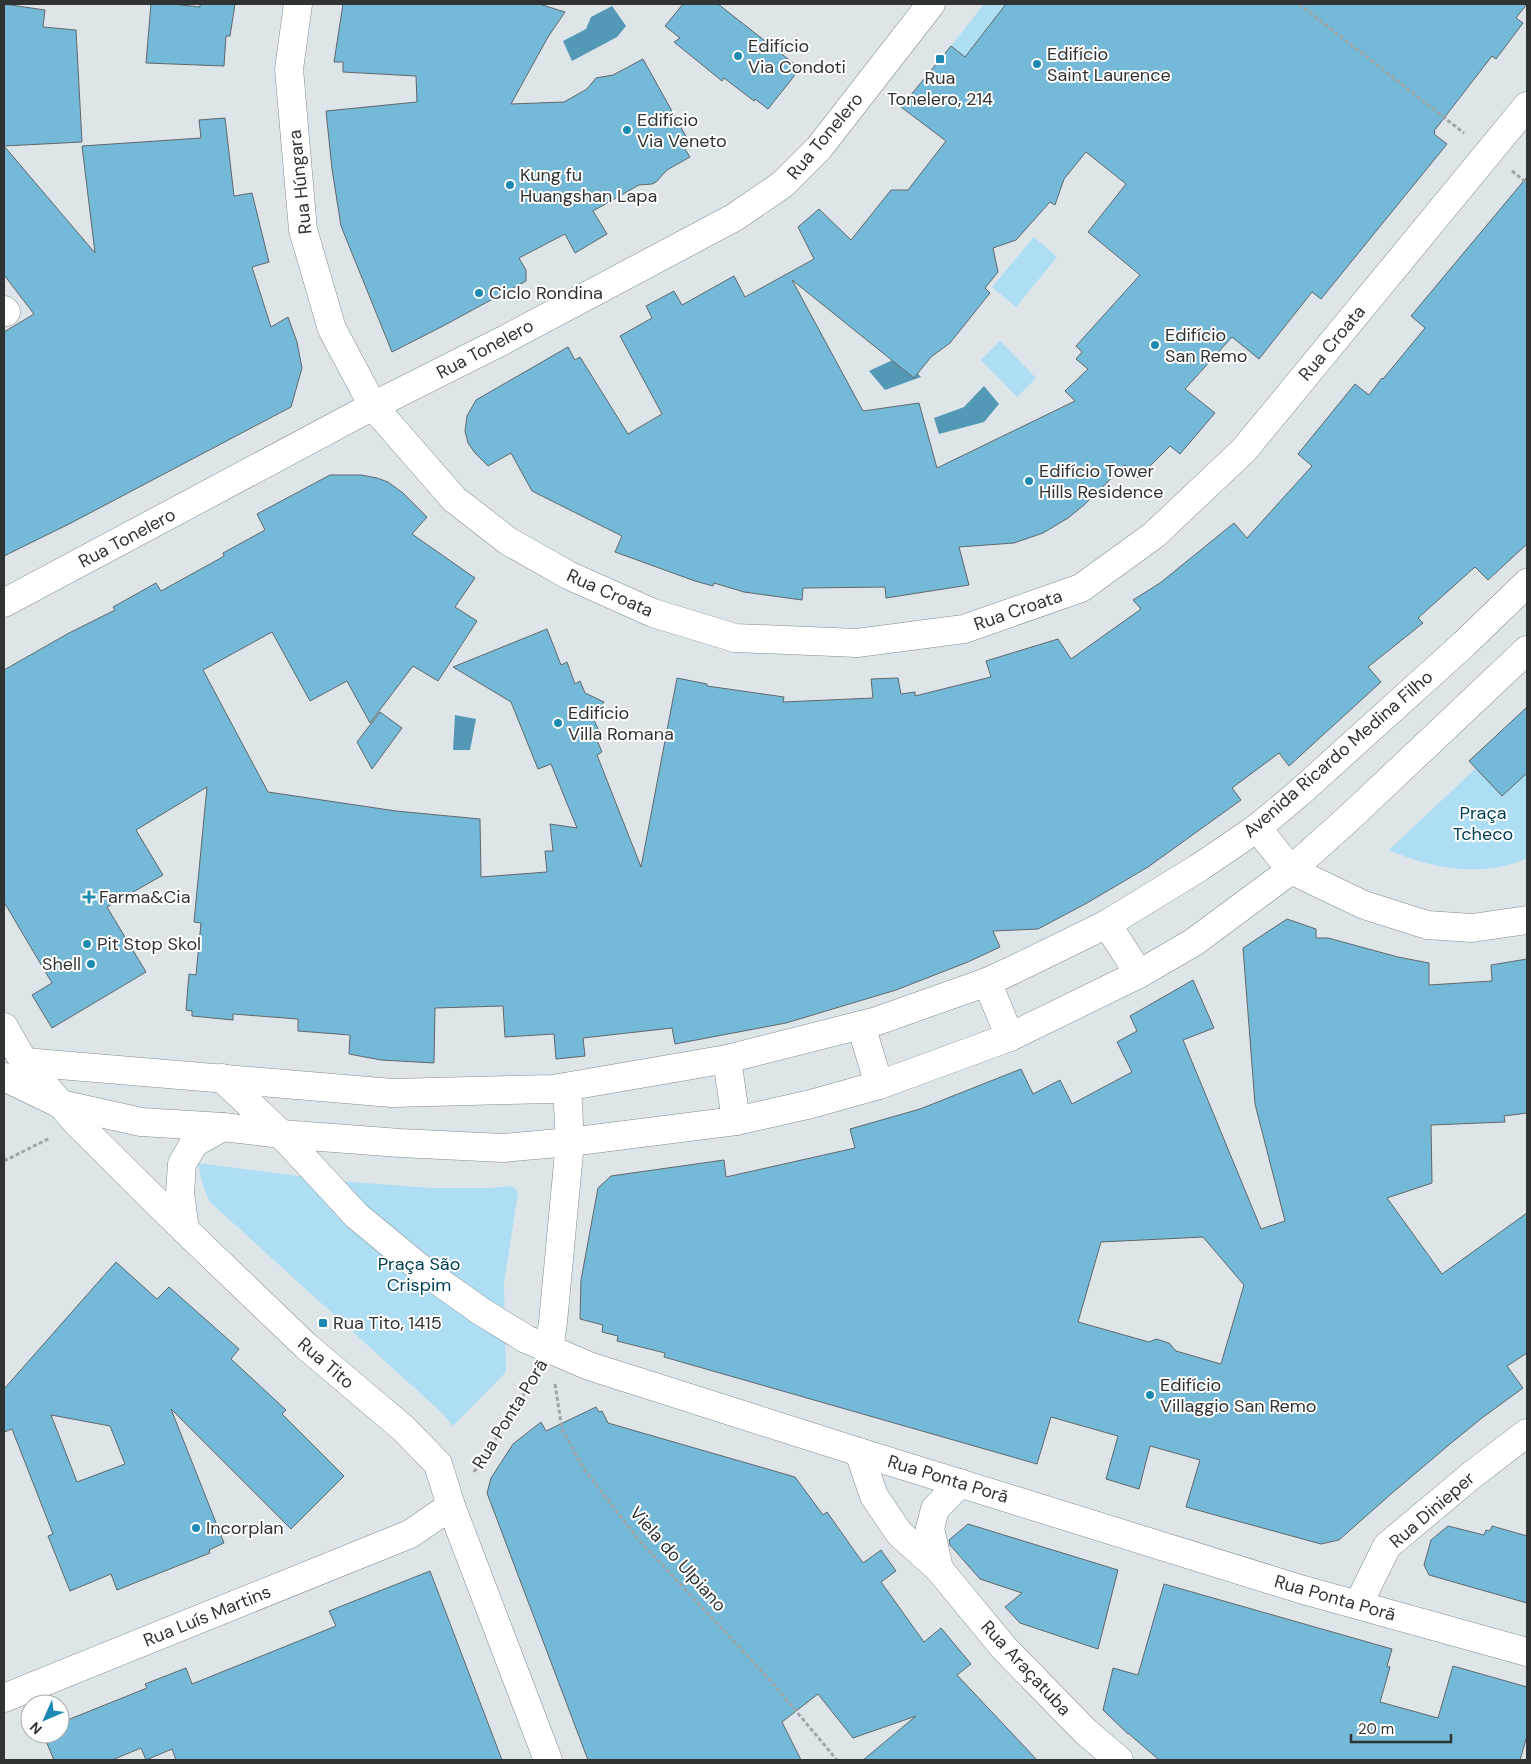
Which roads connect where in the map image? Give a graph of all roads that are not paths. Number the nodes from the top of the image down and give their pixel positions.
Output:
1 (298, 4) edge
2 (931, 4) edge
3 (1527, 106) edge
4 (374, 406) junction
5 (1527, 583) edge
6 (4, 604) edge
7 (1527, 650) edge
8 (1256, 828) junction
9 (1291, 870) junction
10 (1527, 920) edge
11 (1107, 924) junction
12 (1139, 974) junction
13 (987, 982) junction
14 (861, 1025) junction
15 (4, 1027) edge
16 (1010, 1037) junction
17 (727, 1059) junction
18 (14, 1070) edge
19 (222, 1078) junction
20 (879, 1085) junction
21 (567, 1087) junction
22 (60, 1104) junction
23 (736, 1120) junction
24 (224, 1127) junction
25 (281, 1134) junction
26 (570, 1142) junction
27 (185, 1230) junction
28 (549, 1349) junction
29 (1527, 1433) edge
30 (859, 1452) junction
31 (960, 1483) junction
32 (452, 1506) junction
33 (462, 1533) junction
34 (410, 1534) junction
35 (939, 1569) junction
36 (1358, 1605) junction
37 (1527, 1652) edge
38 (4, 1698) edge
39 (548, 1760) edge
40 (1119, 1760) edge

1 - 4 street, Rua Húngara
2 - 4 street, Rua Tonelero
3 - 4 street, Rua Croata
4 - 6 street, Rua Tonelero
5 - 8 street, Avenida Ricardo Medina Filho
7 - 9 street
8 - 9 street
8 - 11 street, Avenida Ricardo Medina Filho
9 - 10 street
9 - 12 street
11 - 12 street
11 - 13 street, Avenida Ricardo Medina Filho
12 - 16 street
13 - 14 street, Avenida Ricardo Medina Filho
13 - 16 street
14 - 17 street, Avenida Ricardo Medina Filho
14 - 20 street
15 - 18 street, Rua Tito
16 - 20 street
17 - 21 street, Avenida Ricardo Medina Filho
17 - 23 street
18 - 19 street
18 - 22 street, Rua Tito
19 - 21 street
19 - 25 street
20 - 23 street
21 - 26 street
22 - 24 street
22 - 27 street, Rua Tito
23 - 26 street
24 - 25 street
24 - 27 street
25 - 26 street
25 - 28 street
26 - 28 street
27 - 32 street, Rua Tito
28 - 30 street, Rua Ponta Porã
29 - 36 street, Rua Dinieper
30 - 31 street, Rua Ponta Porã
30 - 35 street, Rua Araçatuba
31 - 35 street, Rua Araçatuba
31 - 36 street, Rua Ponta Porã
32 - 33 street, Rua Tito
32 - 34 street, Rua Luís Martins
33 - 34 street, Rua Luís Martins
33 - 39 street, Rua Tito
34 - 38 street, Rua Luís Martins
35 - 40 street, Rua Araçatuba
36 - 37 street, Rua Ponta Porã

